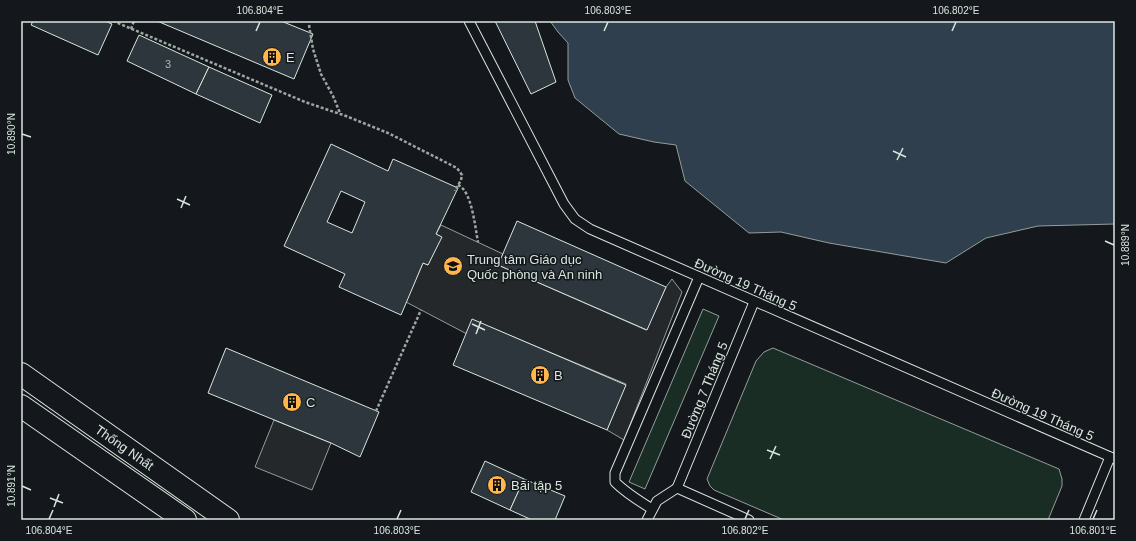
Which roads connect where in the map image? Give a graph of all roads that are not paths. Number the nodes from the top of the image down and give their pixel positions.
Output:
1 (469, 21) edge
2 (699, 277) junction
3 (754, 302) junction
4 (21, 374) edge
5 (21, 406) edge
6 (1112, 458) edge
7 (677, 488) junction
8 (652, 509) junction
9 (185, 520) edge
10 (228, 520) edge
11 (647, 520) edge
12 (749, 520) edge
13 (1084, 520) edge

1 - 2 lane, Đường 19 Tháng 5
2 - 3 lane, Đường 19 Tháng 5
2 - 8 lane
3 - 6 lane, Đường 19 Tháng 5
3 - 7 lane, Đường 7 Tháng 5
4 - 10 main road, Thống Nhất
5 - 9 main road, Thống Nhất
6 - 13 lane
7 - 8 lane
7 - 12 lane
8 - 11 lane

